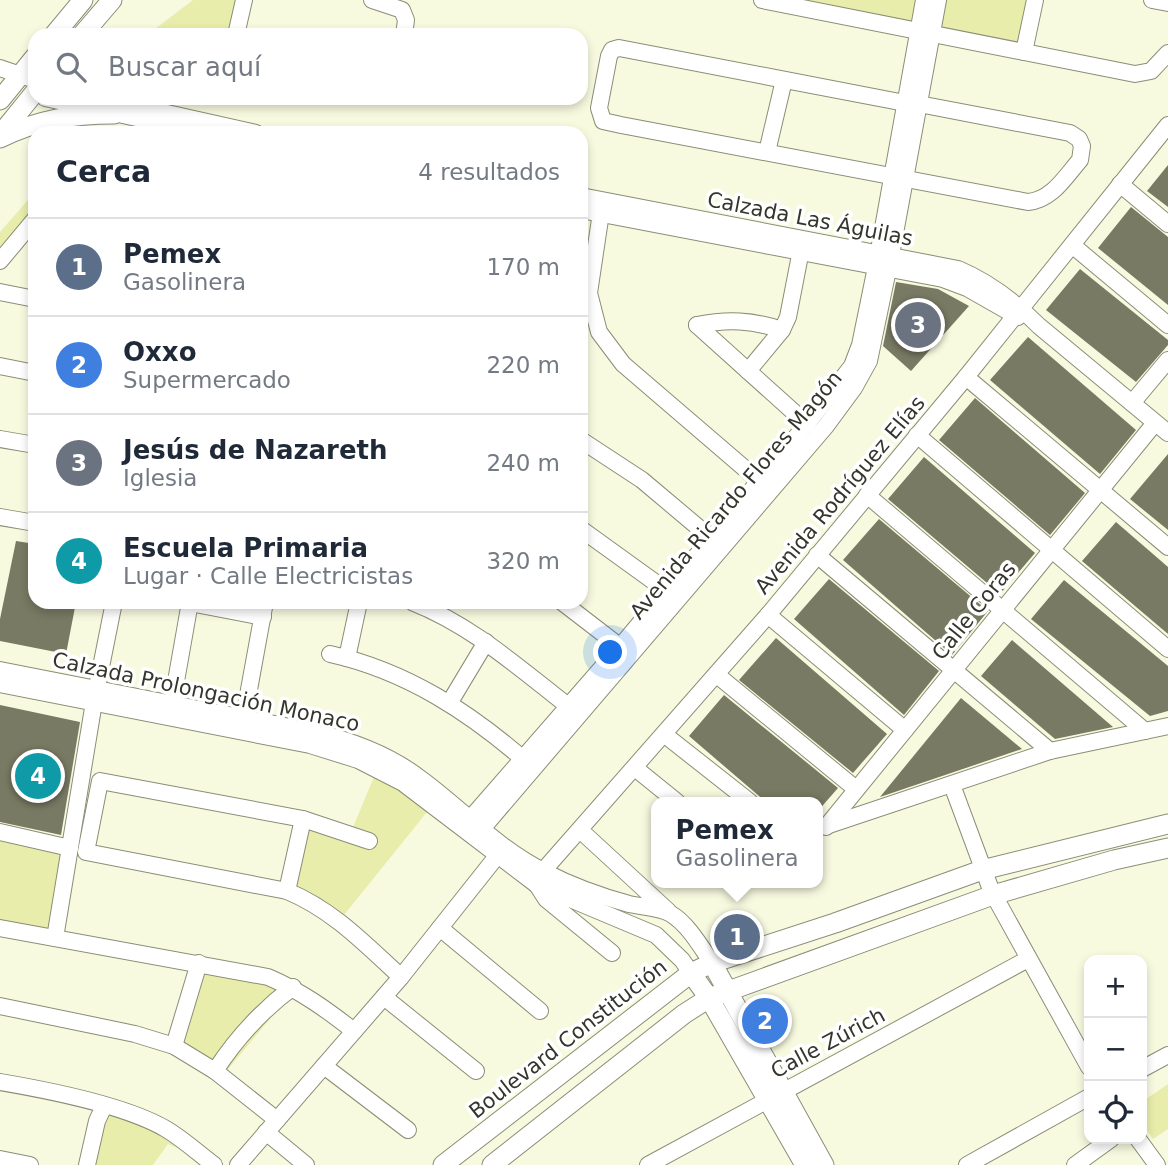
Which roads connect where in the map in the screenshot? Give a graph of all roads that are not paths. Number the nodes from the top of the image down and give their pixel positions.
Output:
1 (83, 0) edge
2 (112, 0) edge
3 (244, 0) edge
4 (372, 0) edge
5 (762, 0) edge
6 (924, 0) edge
7 (937, 0) edge
8 (1035, 0) edge
9 (1153, 0) edge
10 (792, 3) edge
11 (1168, 3) edge
12 (60, 28) edge
13 (88, 28) edge
14 (238, 28) edge
15 (405, 28) edge
16 (925, 32) junction
17 (1024, 52) junction
18 (1168, 52) edge
19 (0, 68) edge
20 (784, 80) junction
21 (24, 89) edge
22 (912, 104) junction
23 (82, 105) edge
24 (131, 105) edge
25 (114, 114) junction
26 (1168, 125) edge
27 (30, 126) edge
28 (171, 126) edge
29 (225, 126) edge
30 (28, 127) edge
31 (0, 137) edge
32 (767, 152) junction
33 (898, 178) junction
34 (1120, 184) junction
35 (588, 200) edge
36 (602, 207) junction
37 (588, 209) edge
38 (1168, 224) edge
39 (28, 227) edge
40 (1072, 245) junction
41 (802, 246) junction
42 (0, 261) edge
43 (883, 261) junction
44 (0, 292) edge
45 (28, 298) edge
46 (1018, 312) junction
47 (1168, 325) edge
48 (782, 330) junction
49 (1168, 360) edge
50 (0, 366) edge
51 (748, 371) junction
52 (28, 372) edge
53 (966, 376) junction
54 (1132, 403) junction
55 (807, 424) junction
56 (1162, 428) edge
57 (917, 435) junction
58 (0, 439) edge
59 (588, 444) edge
60 (28, 445) edge
61 (765, 486) junction
62 (1101, 490) junction
63 (867, 495) junction
64 (0, 517) edge
65 (28, 522) edge
66 (588, 536) edge
67 (717, 543) junction
68 (1168, 547) edge
69 (1052, 550) junction
70 (817, 555) junction
71 (667, 590) junction
72 (113, 609) edge
73 (189, 609) edge
74 (357, 609) edge
75 (427, 609) edge
76 (571, 609) edge
77 (1003, 609) junction
78 (264, 610) edge
79 (768, 615) junction
80 (486, 642) junction
81 (1168, 649) edge
82 (626, 651) junction
83 (330, 654) dead end
84 (346, 658) junction
85 (0, 670) edge
86 (953, 671) junction
87 (717, 675) junction
88 (0, 684) edge
89 (95, 696) junction
90 (450, 702) junction
91 (172, 704) junction
92 (568, 706) junction
93 (243, 724) junction
94 (1168, 726) edge
95 (905, 730) junction
96 (1145, 730) junction
97 (665, 735) junction
98 (1050, 751) junction
99 (528, 763) junction
100 (635, 768) junction
101 (952, 785) junction
102 (856, 789) junction
103 (671, 797) edge
104 (744, 797) edge
105 (303, 819) junction
106 (1168, 824) edge
107 (823, 827) edge
108 (472, 828) junction
109 (823, 828) edge
110 (580, 830) junction
111 (0, 832) edge
112 (369, 841) dead end
113 (1168, 846) edge
114 (78, 850) junction
115 (502, 853) junction
116 (982, 870) junction
117 (540, 878) junction
118 (288, 891) junction
119 (993, 895) junction
120 (670, 913) junction
121 (0, 928) edge
122 (440, 928) junction
123 (55, 938) junction
124 (612, 953) dead end
125 (1028, 959) junction
126 (199, 963) junction
127 (712, 963) junction
128 (691, 973) junction
129 (401, 976) junction
130 (293, 987) junction
131 (718, 994) junction
132 (384, 997) junction
133 (0, 1006) edge
134 (540, 1011) dead end
135 (354, 1031) junction
136 (174, 1045) junction
137 (1168, 1055) edge
138 (1084, 1058) edge
139 (324, 1066) junction
140 (1147, 1066) edge
141 (215, 1071) junction
142 (476, 1071) dead end
143 (0, 1082) edge
144 (775, 1096) junction
145 (1084, 1100) edge
146 (104, 1106) junction
147 (272, 1126) junction
148 (408, 1130) dead end
149 (1104, 1144) edge
150 (1142, 1144) edge
151 (0, 1159) edge
152 (30, 1165) edge
153 (87, 1165) edge
154 (214, 1165) edge
155 (238, 1165) edge
156 (306, 1165) edge
157 (443, 1165) edge
158 (492, 1165) edge
159 (648, 1165) edge
160 (805, 1165) edge
161 (824, 1165) edge
162 (967, 1165) edge
163 (1074, 1165) edge
164 (1157, 1165) edge

1 - 12 main road
2 - 13 main road
3 - 14 street
4 - 15 street
5 - 10 street
6 - 16 street, Avenida Ricardo Flores Magón
7 - 16 street, Avenida Ricardo Flores Magón
8 - 17 street
9 - 11 street
10 - 16 street
16 - 17 street
16 - 22 street, Avenida Ricardo Flores Magón
17 - 18 street
19 - 21 street
20 - 22 street
20 - 32 street
20 - 32 street
21 - 31 main road
22 - 33 street, Avenida Ricardo Flores Magón
22 - 33 street
23 - 25 street
24 - 29 street
25 - 27 main road
25 - 28 street
26 - 34 street, Avenida Rodríguez Elías
30 - 31 main road
32 - 33 street
33 - 43 street, Avenida Ricardo Flores Magón
34 - 38 street
34 - 40 street, Avenida Rodríguez Elías
35 - 36 street, Calzada Las Águilas
36 - 37 street, Calzada Las Águilas
36 - 41 street, Calzada Las Águilas
36 - 61 street
39 - 42 street
40 - 46 street, Avenida Rodríguez Elías
40 - 47 street
41 - 43 street, Calzada Las Águilas
41 - 48 street
43 - 46 street, Calzada Las Águilas
43 - 55 street, Avenida Ricardo Flores Magón
43 - 61 street, Avenida Ricardo Flores Magón
44 - 45 street
46 - 53 street, Avenida Rodríguez Elías
46 - 54 street, Calzada Las Águilas
48 - 51 street
48 - 51 street
49 - 54 street
50 - 52 street
51 - 55 street
53 - 57 street, Avenida Rodríguez Elías
53 - 62 street
54 - 56 street, Calzada Las Águilas
55 - 61 street, Avenida Ricardo Flores Magón
56 - 62 street, Calle Coras
57 - 63 street, Avenida Rodríguez Elías
57 - 69 street
58 - 60 street
59 - 67 street
61 - 67 street, Avenida Ricardo Flores Magón
62 - 68 street
62 - 69 street, Calle Coras
63 - 70 street, Avenida Rodríguez Elías
63 - 77 street
64 - 65 street
66 - 71 street
67 - 71 street, Avenida Ricardo Flores Magón
67 - 82 street, Avenida Ricardo Flores Magón
69 - 77 street, Calle Coras
69 - 81 street
70 - 79 street, Avenida Rodríguez Elías
70 - 86 street
71 - 82 street, Avenida Ricardo Flores Magón
72 - 89 street
73 - 91 street
74 - 84 street
75 - 80 street
76 - 82 street
77 - 86 street, Calle Coras
77 - 96 street
78 - 93 street
79 - 87 street, Avenida Rodríguez Elías
79 - 95 street
80 - 90 street
80 - 92 street
82 - 92 street, Avenida Ricardo Flores Magón
82 - 99 street, Avenida Ricardo Flores Magón
83 - 84 street
84 - 90 street
85 - 89 street, Calzada Prolongación Monaco
86 - 95 street, Calle Coras
86 - 98 street
87 - 97 street, Avenida Rodríguez Elías
87 - 102 street
88 - 89 street, Calzada Prolongación Monaco
89 - 91 street, Calzada Prolongación Monaco
89 - 93 street, Calzada Prolongación Monaco
89 - 114 street
90 - 99 street
91 - 93 street, Calzada Prolongación Monaco
92 - 99 street, Avenida Ricardo Flores Magón
93 - 108 street, Calzada Prolongación Monaco
94 - 96 street
95 - 102 street, Calle Coras
96 - 98 street
97 - 100 street, Avenida Rodríguez Elías
97 - 104 street
98 - 101 street
99 - 108 street, Avenida Ricardo Flores Magón
100 - 103 street
100 - 110 street, Avenida Rodríguez Elías
101 - 109 street
101 - 116 street
102 - 107 street, Calle Coras
105 - 112 street
105 - 114 street
105 - 118 street
106 - 116 main road, Boulevard Constitución
108 - 115 street, Calzada Prolongación Monaco
110 - 117 street, Avenida Rodríguez Elías
110 - 120 street
111 - 114 street
113 - 119 main road
114 - 118 street
114 - 123 street
115 - 117 street, Calzada Prolongación Monaco
115 - 122 street
116 - 119 street
116 - 127 main road, Boulevard Constitución
117 - 120 street, Calzada Prolongación Monaco
117 - 124 street
117 - 128 street, Calzada Prolongación Monaco
118 - 129 street
119 - 125 street
119 - 131 main road
120 - 127 street
121 - 123 street
122 - 129 street
122 - 134 street
123 - 126 street
125 - 138 street
125 - 144 street, Calle Zúrich
126 - 130 street
126 - 136 street
127 - 128 main road, Boulevard Constitución
127 - 131 main road
128 - 131 main road
128 - 157 main road, Boulevard Constitución
129 - 132 street
130 - 135 street
130 - 141 street
131 - 144 main road
131 - 158 main road
132 - 135 street
132 - 142 street
133 - 136 street
135 - 139 street
136 - 141 street
137 - 140 street
139 - 147 street
139 - 148 street
141 - 147 street
143 - 146 street
144 - 159 street, Calle Zúrich
144 - 160 main road
144 - 161 main road
145 - 162 street
146 - 153 street
146 - 154 street
147 - 155 street
147 - 156 street
149 - 163 street
150 - 164 street
151 - 152 street

